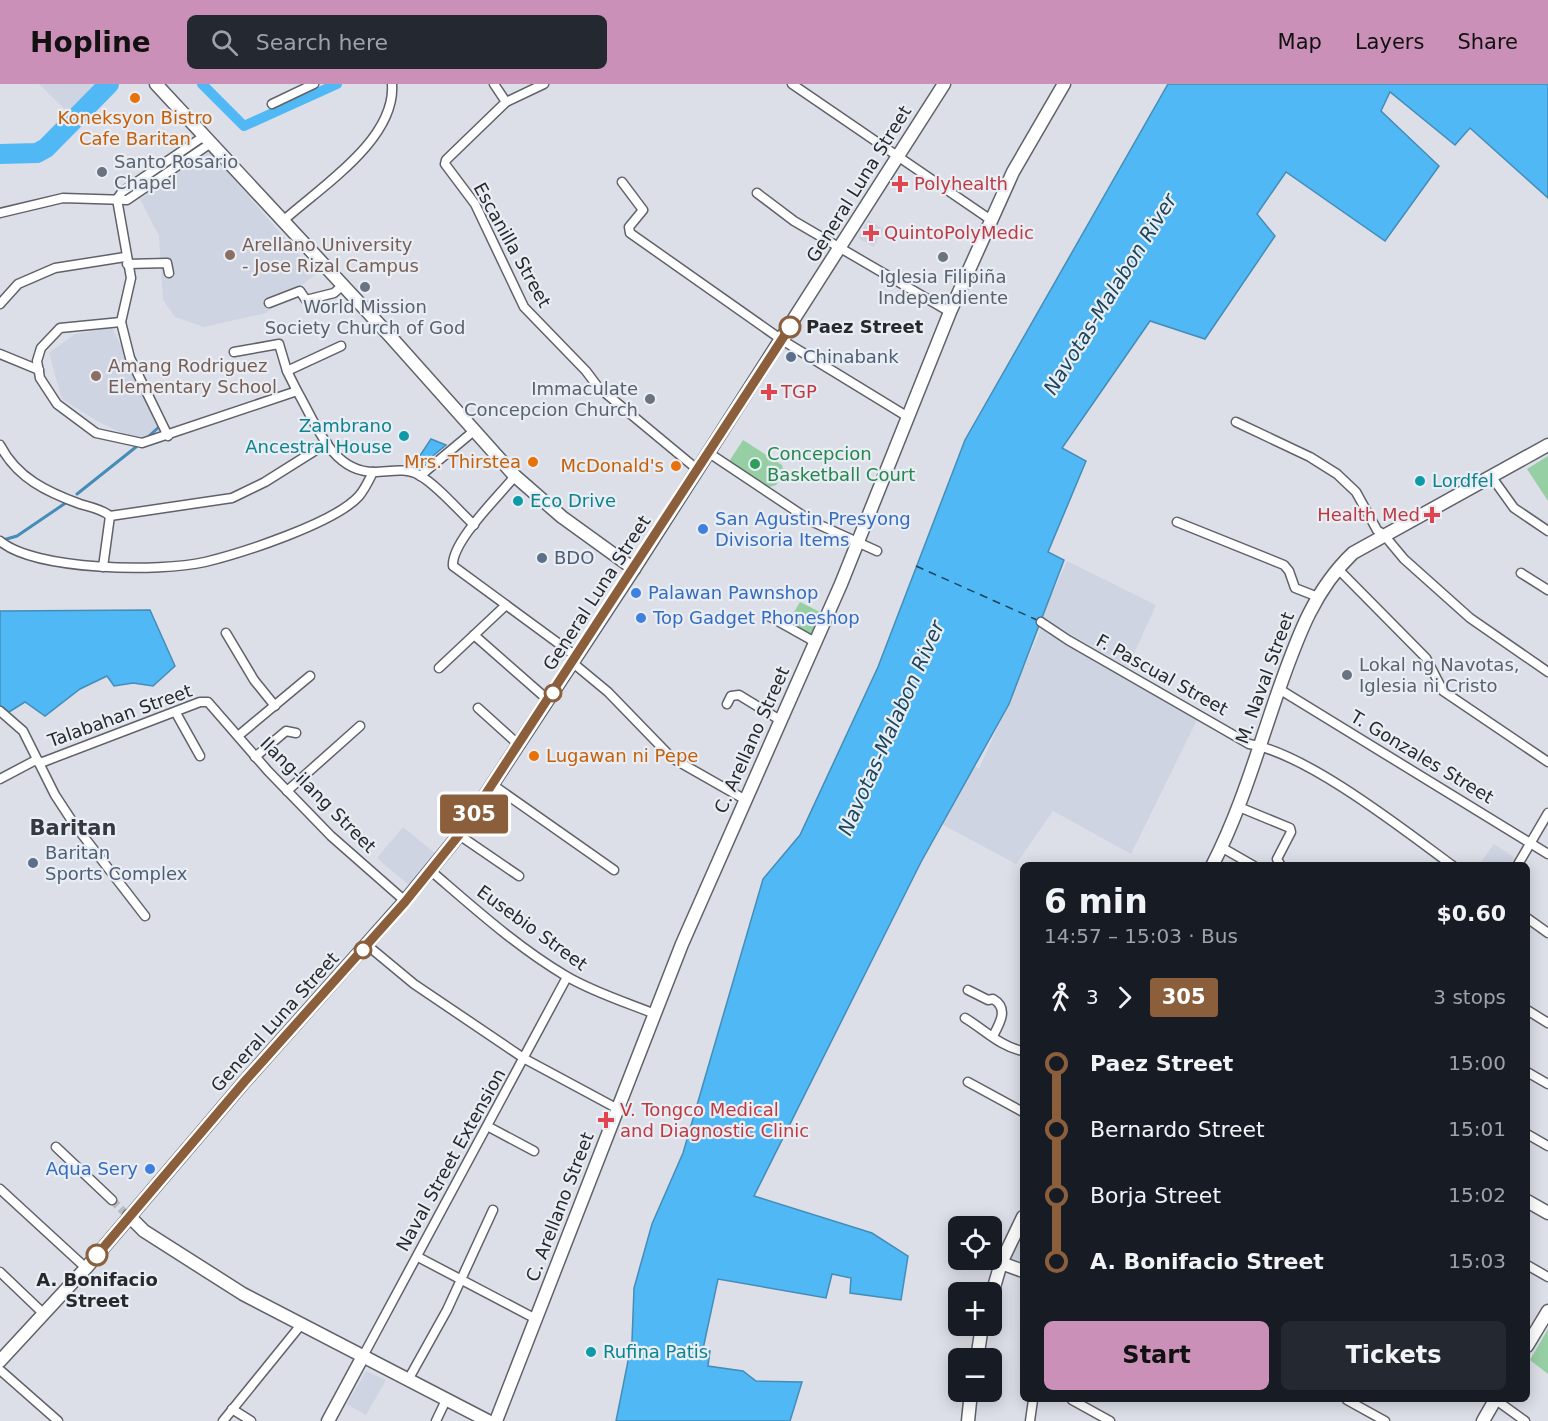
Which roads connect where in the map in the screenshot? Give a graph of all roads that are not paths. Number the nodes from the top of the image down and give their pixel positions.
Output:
1 (156, 84) edge
2 (314, 84) edge
3 (392, 84) edge
4 (494, 84) edge
5 (544, 84) edge
6 (792, 84) edge
7 (944, 84) edge
8 (1064, 84) edge
9 (506, 102) junction
10 (272, 104) dead end
11 (208, 139) junction
12 (898, 159) junction
13 (622, 182) dead end
14 (757, 193) dead end
15 (117, 199) junction
16 (0, 213) edge
17 (284, 220) junction
18 (991, 220) junction
19 (840, 249) junction
20 (126, 261) junction
21 (169, 273) dead end
22 (343, 285) junction
23 (269, 303) dead end
24 (0, 304) edge
25 (950, 312) junction
26 (121, 322) junction
27 (782, 340) junction
28 (341, 346) dead end
29 (234, 352) dead end
30 (0, 354) edge
31 (39, 370) junction
32 (287, 371) junction
33 (294, 392) junction
34 (908, 417) junction
35 (1236, 422) dead end
36 (475, 429) junction
37 (168, 436) junction
38 (327, 443) junction
39 (0, 445) edge
40 (1548, 445) edge
41 (709, 453) junction
42 (698, 470) junction
43 (372, 472) junction
44 (420, 476) junction
45 (514, 476) junction
46 (1491, 476) junction
47 (110, 516) junction
48 (1177, 522) dead end
49 (474, 525) junction
50 (1548, 531) edge
51 (1384, 535) junction
52 (0, 541) edge
53 (858, 543) junction
54 (877, 551) dead end
55 (103, 567) junction
56 (1337, 568) junction
57 (634, 569) junction
58 (1521, 573) dead end
59 (1548, 590) edge
60 (1317, 597) junction
61 (506, 605) junction
62 (767, 615) dead end
63 (1041, 622) dead end
64 (226, 633) dead end
65 (474, 635) junction
66 (815, 642) junction
67 (575, 660) junction
68 (439, 668) dead end
69 (1548, 672) edge
70 (310, 676) dead end
71 (1279, 689) junction
72 (548, 700) junction
73 (727, 704) dead end
74 (212, 706) joint
75 (275, 706) junction
76 (478, 708) dead end
77 (0, 711) edge
78 (176, 713) junction
79 (780, 720) junction
80 (360, 726) dead end
81 (296, 733) dead end
82 (238, 735) junction
83 (519, 746) junction
84 (1259, 746) junction
85 (200, 756) dead end
86 (255, 757) junction
87 (38, 761) junction
88 (1548, 762) edge
89 (0, 779) edge
90 (493, 785) junction
91 (287, 791) junction
92 (744, 799) junction
93 (1239, 807) junction
94 (1548, 813) edge
95 (459, 835) junction
96 (1530, 843) junction
97 (1221, 847) junction
98 (1548, 854) edge
99 (1214, 862) edge
100 (1247, 862) edge
101 (1278, 862) edge
102 (1447, 862) edge
103 (1518, 862) edge
104 (614, 870) dead end
105 (431, 871) junction
106 (519, 876) dead end
107 (405, 902) junction
108 (145, 916) dead end
109 (1530, 920) edge
110 (1548, 933) edge
111 (367, 945) junction
112 (567, 977) junction
113 (968, 990) dead end
114 (1530, 1012) edge
115 (655, 1014) junction
116 (965, 1018) dead end
117 (1548, 1023) edge
118 (993, 1036) junction
119 (1020, 1050) edge
120 (525, 1059) junction
121 (1530, 1074) edge
122 (968, 1082) dead end
123 (1548, 1084) edge
124 (618, 1109) junction
125 (1020, 1110) edge
126 (489, 1127) junction
127 (1530, 1136) edge
128 (1548, 1146) edge
129 (56, 1147) dead end
130 (534, 1151) dead end
131 (0, 1189) edge
132 (112, 1200) tunnel mouth
133 (1530, 1203) edge
134 (493, 1210) dead end
135 (1548, 1213) edge
136 (127, 1215) junction
137 (1020, 1223) edge
138 (418, 1257) junction
139 (1002, 1261) edge
140 (1002, 1263) edge
141 (1530, 1267) edge
142 (86, 1268) junction
143 (1020, 1270) edge
144 (0, 1272) edge
145 (1548, 1277) edge
146 (460, 1281) junction
147 (1548, 1311) edge
148 (44, 1314) junction
149 (536, 1319) junction
150 (300, 1326) junction
151 (1531, 1332) edge
152 (362, 1358) junction
153 (0, 1361) edge
154 (0, 1370) edge
155 (408, 1380) junction
156 (446, 1400) junction
157 (970, 1402) edge
158 (1033, 1402) edge
159 (1076, 1402) edge
160 (1351, 1402) edge
161 (1495, 1402) edge
162 (1499, 1402) edge
163 (232, 1408) junction
164 (58, 1421) edge
165 (223, 1421) edge
166 (251, 1421) edge
167 (328, 1421) edge
168 (436, 1421) edge
169 (488, 1421) edge
170 (496, 1421) edge
171 (968, 1421) edge
172 (1030, 1421) edge
173 (1110, 1421) edge
174 (1385, 1421) edge
175 (1483, 1421) edge
176 (1525, 1421) edge

1 - 11 main road
2 - 10 street
3 - 17 street
4 - 9 street
5 - 9 street
6 - 12 street
7 - 12 main road, General Luna Street
8 - 18 main road, C. Arellano Street
9 - 42 street, Escanilla Street
11 - 15 street
11 - 17 main road
12 - 18 street
12 - 19 main road, General Luna Street
13 - 27 street
14 - 19 street
15 - 16 street
15 - 20 street
17 - 22 main road
18 - 25 main road, C. Arellano Street
19 - 25 street
19 - 27 main road, General Luna Street
20 - 21 street
20 - 24 street
20 - 26 street
22 - 23 street
22 - 36 main road
25 - 34 main road, C. Arellano Street
26 - 31 street
26 - 37 street
27 - 34 street
27 - 41 main road, General Luna Street
28 - 32 street
29 - 32 street
30 - 31 street
31 - 37 street
32 - 33 street
33 - 37 street
33 - 38 street
34 - 53 main road, C. Arellano Street
35 - 51 street
36 - 44 street
36 - 45 main road
38 - 43 street
38 - 47 street
39 - 47 street
40 - 46 main road, M. Naval Street
41 - 42 main road, General Luna Street
41 - 53 street
42 - 57 main road, General Luna Street
43 - 44 street
43 - 55 street
44 - 49 street
45 - 49 street
45 - 57 main road
46 - 50 street
46 - 51 main road, M. Naval Street
47 - 55 street
48 - 60 street
49 - 61 street
51 - 56 main road, M. Naval Street
51 - 69 street
52 - 55 street
53 - 54 street
53 - 66 main road, C. Arellano Street
56 - 60 main road, M. Naval Street
56 - 88 street
57 - 67 main road, General Luna Street
58 - 59 street
60 - 71 main road, M. Naval Street
61 - 65 street
61 - 67 street
62 - 66 street
63 - 84 street, F. Pascual Street
64 - 75 street
65 - 68 street
65 - 72 street
66 - 79 main road, C. Arellano Street
67 - 72 main road, General Luna Street
67 - 92 street
70 - 75 street
71 - 84 main road, M. Naval Street
71 - 96 street, T. Gonzales Street
72 - 83 main road, General Luna Street
73 - 79 street
74 - 78 street, Talabahan Street
74 - 82 street, Ilang-ilang Street
75 - 82 street
76 - 83 street
77 - 87 street, Talabahan Street
78 - 85 street
78 - 87 street, Talabahan Street
79 - 92 main road, C. Arellano Street
80 - 91 street
81 - 86 street
82 - 86 street, Ilang-ilang Street
83 - 90 main road, General Luna Street
84 - 93 main road, M. Naval Street
84 - 102 street, F. Pascual Street
86 - 91 street, Ilang-ilang Street
87 - 89 street
87 - 108 street, Talabahan Street
90 - 95 main road, General Luna Street
90 - 104 street
91 - 107 street, Ilang-ilang Street
92 - 115 main road, C. Arellano Street
93 - 97 main road, M. Naval Street
93 - 101 street
94 - 96 street
95 - 105 main road, General Luna Street
95 - 106 street
96 - 98 street, T. Gonzales Street
96 - 103 street
97 - 99 main road, M. Naval Street
97 - 100 street
105 - 107 main road, General Luna Street
105 - 112 street, Eusebio Street
107 - 111 main road, General Luna Street
109 - 110 street
111 - 120 street
111 - 136 main road, General Luna Street
112 - 115 street, Eusebio Street
112 - 120 street, Naval Street Extension
113 - 118 street
114 - 117 street
115 - 124 main road, C. Arellano Street
116 - 118 street
118 - 119 street
120 - 124 street
120 - 126 street, Naval Street Extension
121 - 123 street
122 - 125 street
124 - 149 main road, C. Arellano Street
126 - 130 street
126 - 138 street, Naval Street Extension
127 - 128 street
129 - 132 street
131 - 142 street
133 - 135 main road
134 - 146 street
136 - 142 main road, General Luna Street
136 - 150 main road
137 - 139 main road
138 - 146 street
138 - 152 street, Naval Street Extension
140 - 143 main road
141 - 145 street
142 - 148 main road, General Luna Street
144 - 148 street
146 - 149 street
146 - 155 street
147 - 151 main road
148 - 153 main road, General Luna Street
149 - 170 main road, C. Arellano Street
150 - 152 main road
150 - 163 street
152 - 155 main road
152 - 167 main road
154 - 164 street
155 - 156 main road
156 - 168 street
156 - 169 main road
157 - 171 main road
158 - 172 street
159 - 173 street
160 - 174 street
161 - 175 main road
162 - 176 street
163 - 165 street
163 - 166 street

